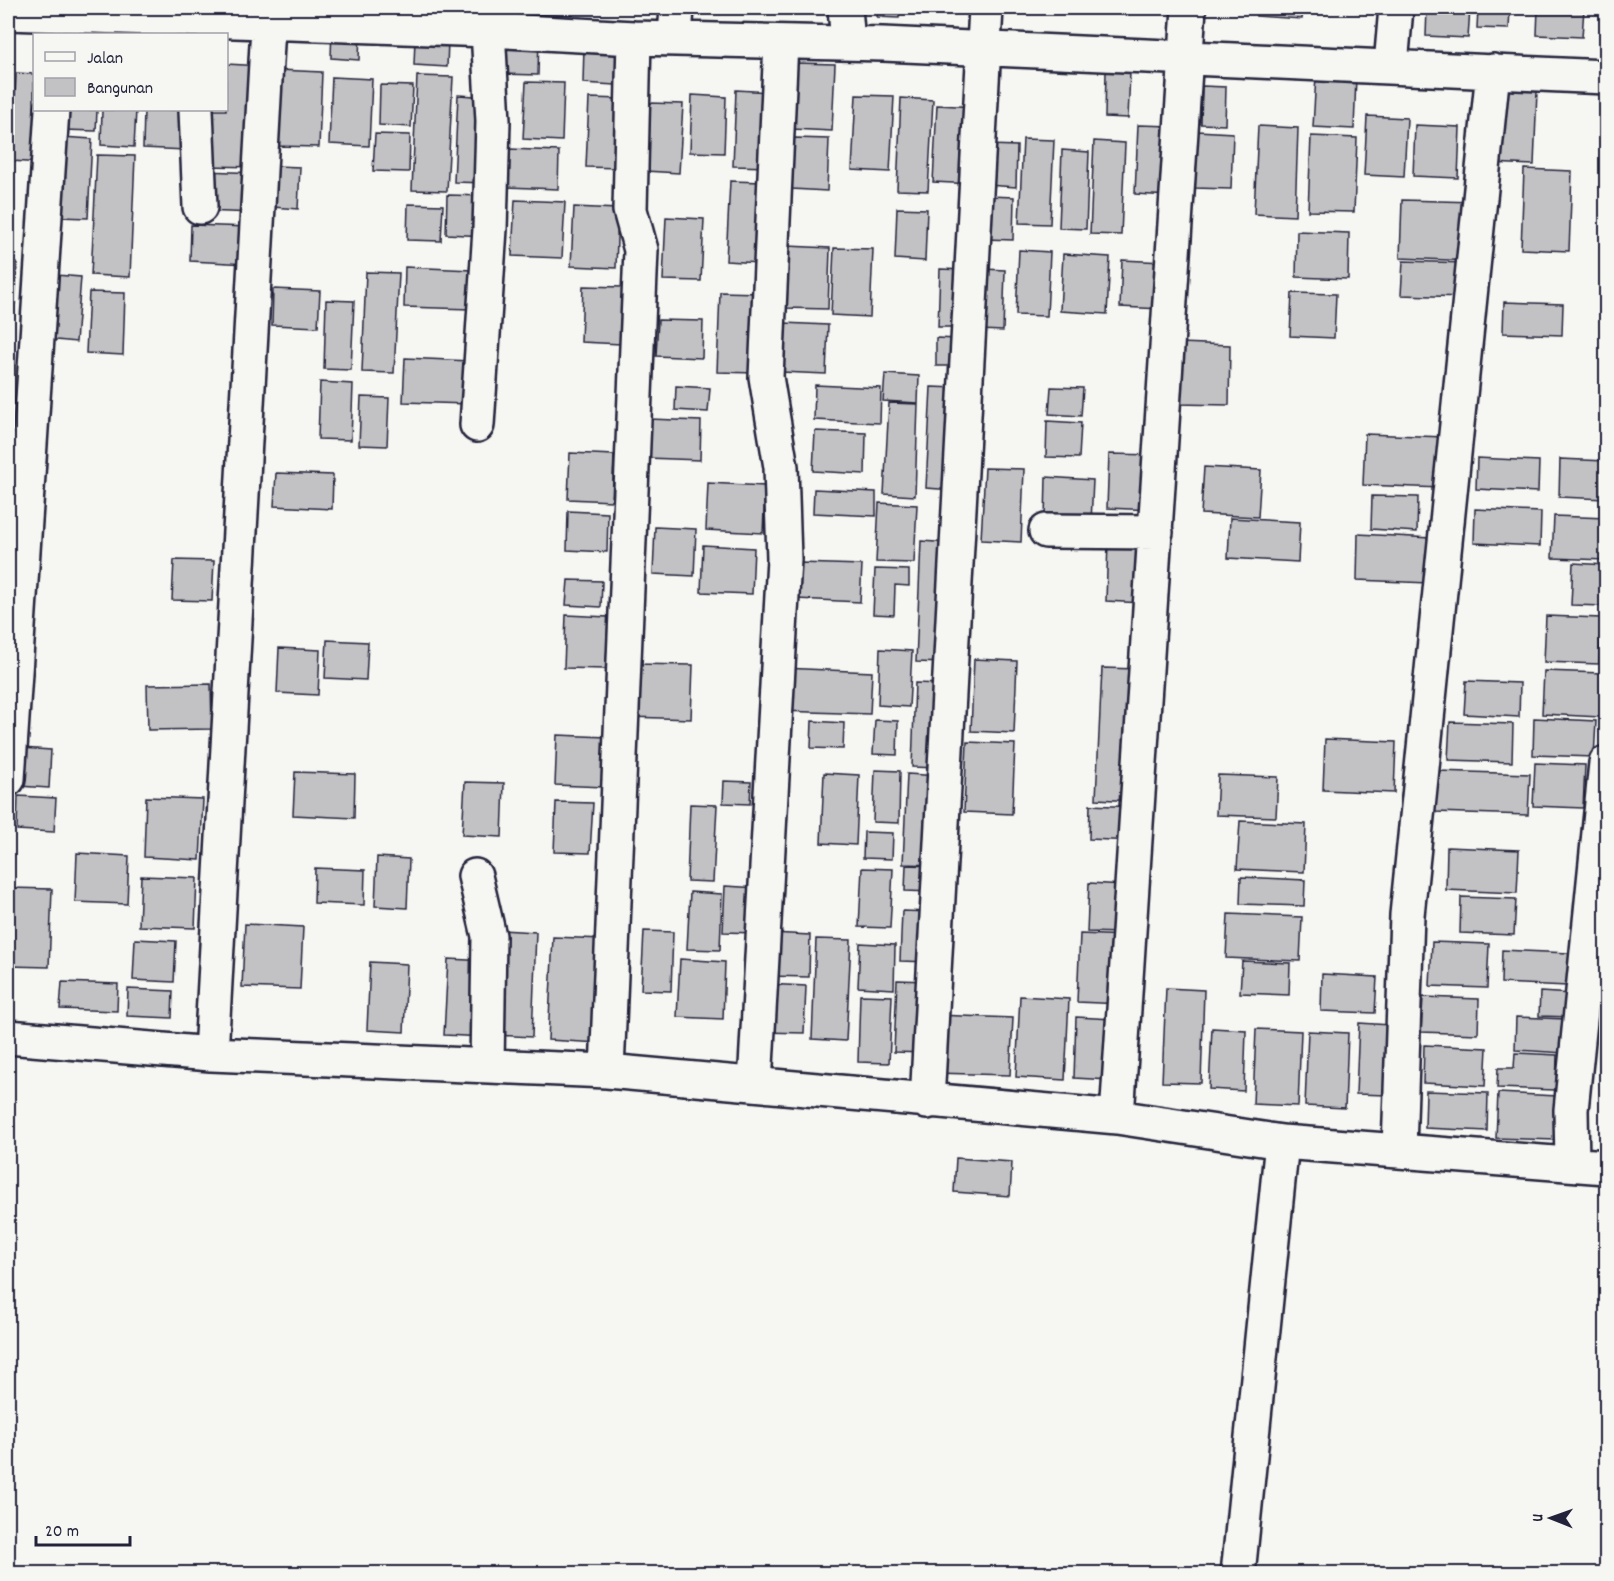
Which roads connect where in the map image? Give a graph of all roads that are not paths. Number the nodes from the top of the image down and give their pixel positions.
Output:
1 (845, 8) edge
2 (986, 8) edge
3 (1189, 8) edge
4 (1396, 8) edge
5 (8, 14) edge
6 (268, 15) edge
7 (422, 17) edge
8 (676, 22) edge
9 (501, 23) edge
10 (58, 25) edge
11 (216, 28) edge
12 (634, 38) junction
13 (781, 42) junction
14 (848, 43) junction
15 (984, 49) junction
16 (1188, 60) junction
17 (1391, 65) junction
18 (1493, 71) junction
19 (1606, 77) edge
20 (52, 111) edge
21 (196, 111) edge
22 (200, 207) dead end
23 (477, 425) dead end
24 (1047, 531) dead end
25 (1156, 532) junction
26 (1606, 763) edge
27 (8, 780) edge
28 (475, 876) dead end
29 (8, 1037) edge
30 (211, 1054) junction
31 (487, 1066) junction
32 (607, 1071) junction
33 (755, 1084) junction
34 (927, 1102) junction
35 (1117, 1117) junction
36 (1282, 1142) junction
37 (1399, 1149) junction
38 (1572, 1164) junction
39 (1606, 1167) edge
40 (1238, 1574) edge

1 - 14 street
2 - 15 street
3 - 16 street
4 - 17 street
5 - 10 street
6 - 7 street
6 - 11 street
6 - 30 street
7 - 9 street
8 - 12 street
8 - 13 street
9 - 12 street
9 - 23 street
10 - 11 street
12 - 32 street
13 - 14 street
13 - 33 street
14 - 15 street
15 - 16 street
15 - 34 street
16 - 17 street
16 - 25 street
17 - 18 street
18 - 19 street
18 - 37 street
20 - 27 street
21 - 22 street
24 - 25 street
25 - 35 street
26 - 38 street
28 - 31 street
29 - 30 street
30 - 31 street
31 - 32 street
32 - 33 street
33 - 34 street
34 - 35 street
35 - 36 street
36 - 37 street
36 - 40 street
37 - 38 street
38 - 39 street

